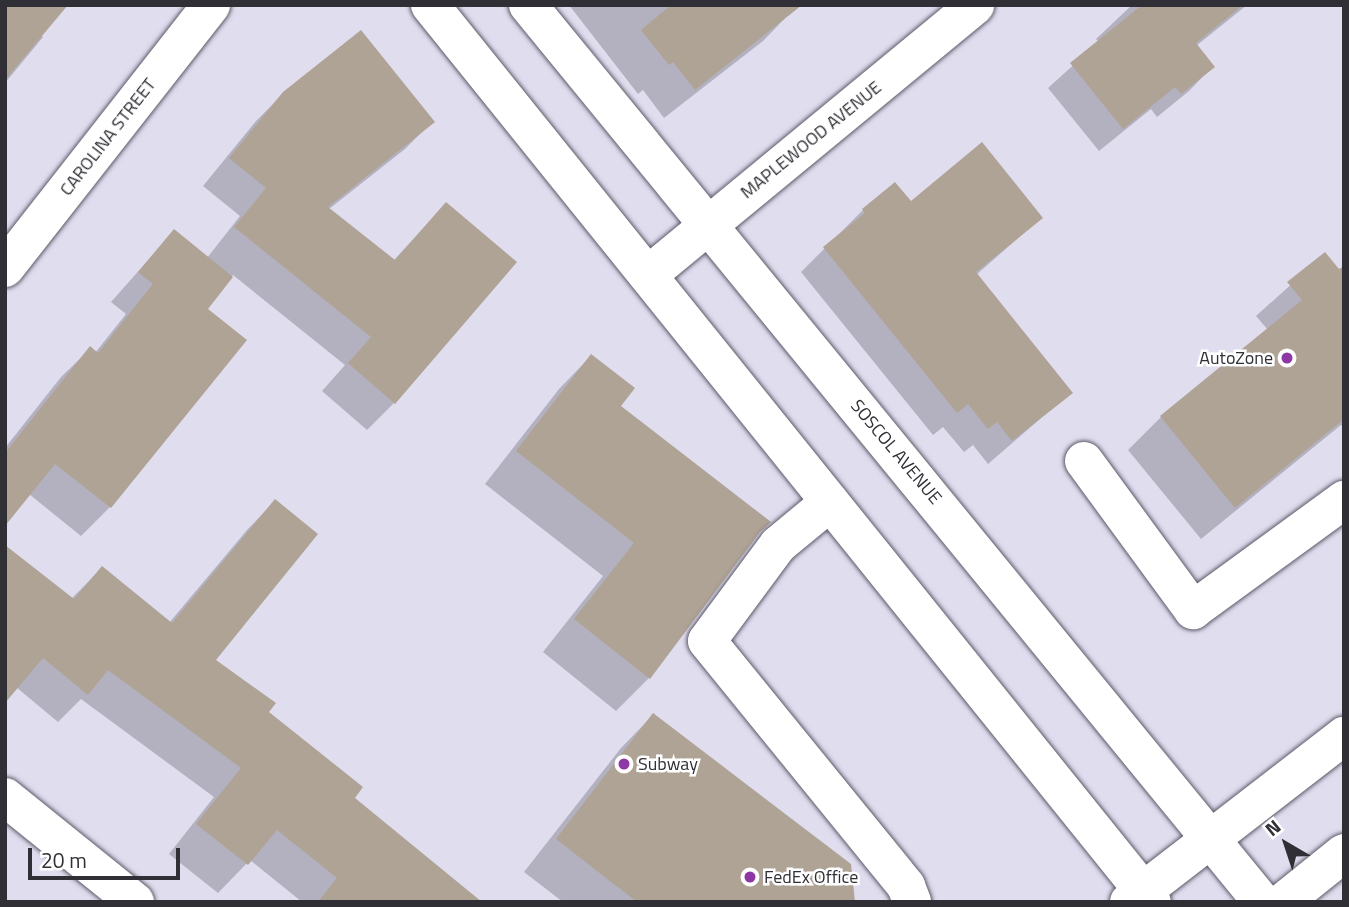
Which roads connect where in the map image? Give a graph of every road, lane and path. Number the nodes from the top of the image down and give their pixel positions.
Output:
1 (211, 5) edge
2 (429, 5) edge
3 (528, 5) edge
4 (975, 5) edge
5 (708, 226) junction
6 (5, 268) edge
7 (648, 275) junction
8 (1084, 461) dead end
9 (1344, 499) edge
10 (830, 502) junction
11 (1344, 736) edge
12 (5, 797) edge
13 (1210, 836) junction
14 (1344, 853) edge
15 (1141, 898) edge
16 (135, 902) edge
17 (912, 902) edge
18 (1262, 902) edge
19 (1283, 902) edge

1 - 6 main road, CAROLINA STREET
2 - 7 main road
3 - 5 main road, SOSCOL AVENUE
4 - 5 main road, MAPLEWOOD AVENUE
5 - 7 main road, MAPLEWOOD AVENUE
5 - 13 main road, SOSCOL AVENUE
7 - 10 main road
8 - 9 main road
10 - 15 main road
10 - 17 main road
11 - 13 main road
12 - 16 main road
13 - 15 main road
13 - 18 main road, SOSCOL AVENUE
14 - 19 main road

